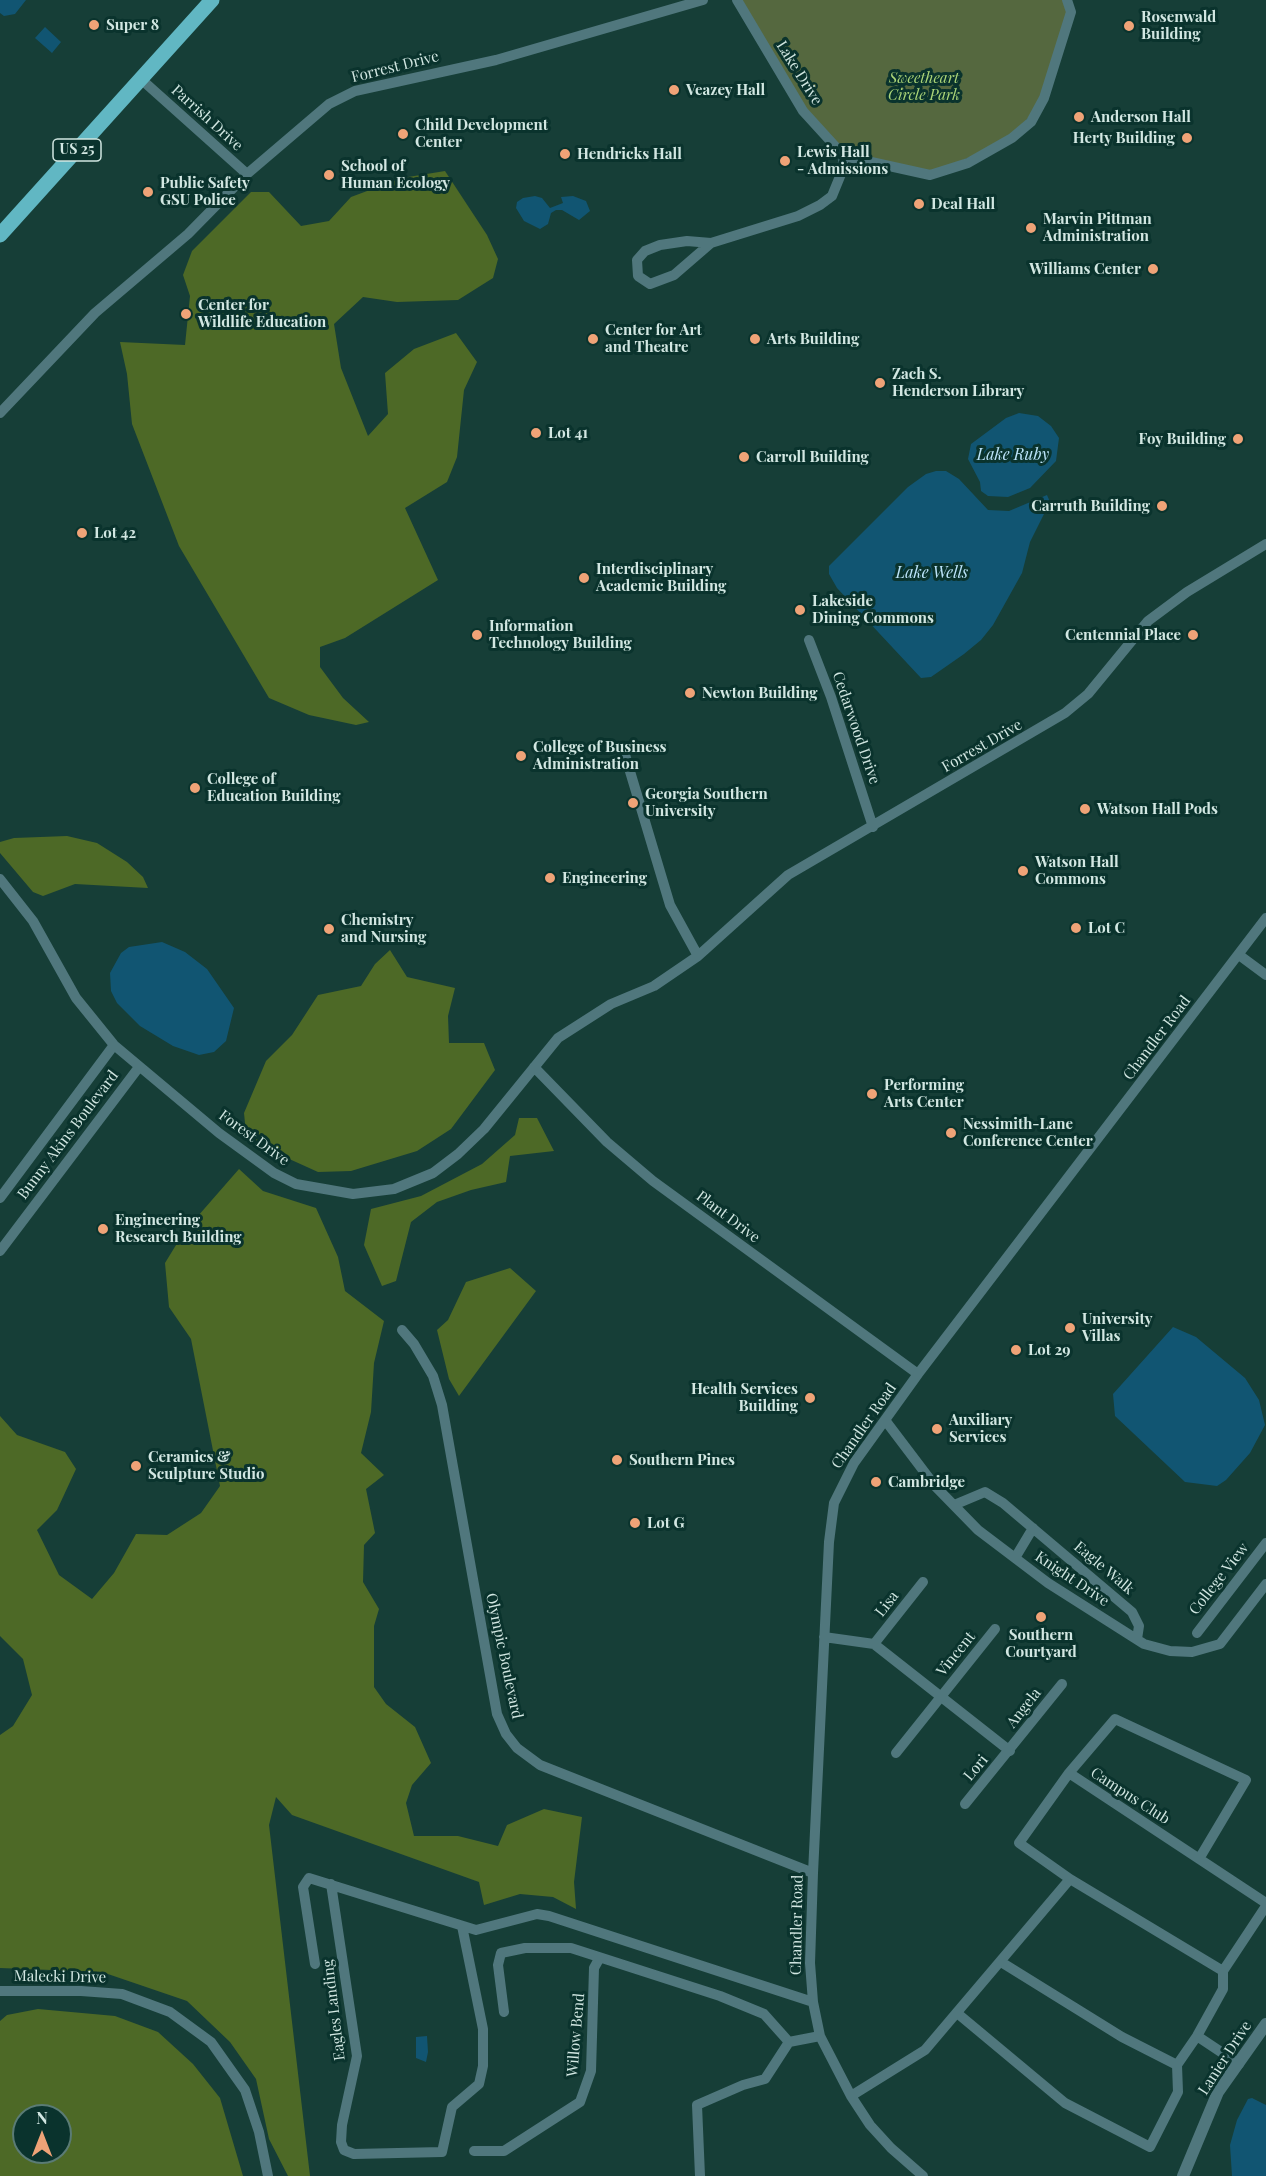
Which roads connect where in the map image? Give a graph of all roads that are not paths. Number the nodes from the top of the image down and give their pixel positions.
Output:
1 (212, 0) edge
2 (704, 0) edge
3 (737, 0) edge
4 (1066, 0) edge
5 (145, 82) junction
6 (844, 156) junction
7 (247, 174) junction
8 (0, 235) edge
9 (711, 243) junction
10 (0, 413) edge
11 (1266, 544) edge
12 (809, 640) dead end
13 (623, 748) dead end
14 (873, 827) junction
15 (0, 879) edge
16 (1266, 918) edge
17 (1239, 955) junction
18 (698, 956) junction
19 (1266, 975) edge
20 (114, 1045) junction
21 (139, 1067) junction
22 (534, 1067) junction
23 (0, 1198) edge
24 (0, 1251) edge
25 (402, 1330) dead end
26 (918, 1374) junction
27 (885, 1420) junction
28 (954, 1505) junction
29 (1033, 1528) junction
30 (1266, 1543) edge
31 (1015, 1558) junction
32 (923, 1582) dead end
33 (1266, 1584) edge
34 (995, 1629) dead end
35 (1197, 1633) dead end
36 (825, 1637) junction
37 (1137, 1639) junction
38 (874, 1644) junction
39 (1062, 1684) dead end
40 (940, 1697) junction
41 (1010, 1751) junction
42 (897, 1753) dead end
43 (1069, 1773) junction
44 (965, 1804) dead end
45 (1199, 1859) junction
46 (813, 1873) junction
47 (1070, 1880) junction
48 (331, 1884) junction
49 (1266, 1905) edge
50 (462, 1926) junction
51 (599, 1959) junction
52 (1000, 1962) junction
53 (315, 1964) dead end
54 (1222, 1971) junction
55 (0, 1991) edge
56 (813, 2002) junction
57 (504, 2012) dead end
58 (957, 2013) junction
59 (1266, 2024) edge
60 (820, 2036) junction
61 (1197, 2036) junction
62 (789, 2042) junction
63 (1239, 2064) junction
64 (1177, 2065) junction
65 (851, 2096) junction
66 (474, 2151) dead end
67 (268, 2176) edge
68 (700, 2176) edge
69 (923, 2176) edge
70 (1183, 2176) edge

1 - 5 main road, US 25
2 - 7 street, Forrest Drive
3 - 6 street, Lake Drive
4 - 6 street
5 - 7 street, Parrish Drive
5 - 8 main road, US 25
6 - 9 street
7 - 10 street, Forrest Drive
9 - 9 street
11 - 14 street, Forrest Drive
12 - 14 street, Cedarwood Drive
13 - 18 street
14 - 18 street, Forrest Drive
15 - 20 street, Forest Drive
16 - 17 street, Chandler Road
17 - 19 street
17 - 26 street, Chandler Road
18 - 22 street, Forest Drive
20 - 21 street, Forest Drive
20 - 23 street, Bunny Akins Boulevard
21 - 22 street, Forest Drive
21 - 24 street, Bunny Akins Boulevard
22 - 26 street, Plant Drive
25 - 46 street, Olympic Boulevard
26 - 27 street, Chandler Road
27 - 28 street, Knight Drive
27 - 36 street, Chandler Road
28 - 29 street, Eagle Walk
28 - 31 street, Knight Drive
29 - 31 street
29 - 37 street, Eagle Walk
30 - 35 street, College View
31 - 37 street, Knight Drive
32 - 38 street, Lisa
33 - 37 street, Knight Drive
34 - 40 street, Vincent
36 - 38 street
36 - 46 street, Chandler Road
38 - 40 street
39 - 41 street, Angela
40 - 41 street
40 - 42 street, Vincent
41 - 44 street, Lori
43 - 45 street, Campus Club
43 - 45 street
43 - 47 street, Campus Club
45 - 49 street, Campus Club
46 - 56 street, Chandler Road
47 - 52 street
47 - 54 street
48 - 50 street, Eagles Landing
48 - 50 street, Eagles Landing
48 - 53 street, Eagles Landing
49 - 54 street, Campus Club
50 - 56 street, Eagles Landing
51 - 57 street
51 - 62 street
51 - 66 street, Willow Bend
52 - 58 street
52 - 64 street
54 - 61 street, Campus Club
55 - 67 street, Malecki Drive
56 - 60 street, Chandler Road
58 - 64 street
58 - 65 street
59 - 63 street, Lanier Drive
60 - 62 street
60 - 65 street, Chandler Road
61 - 63 street
61 - 64 street, Campus Club
62 - 68 street
63 - 70 street, Lanier Drive
65 - 69 street, Chandler Road

